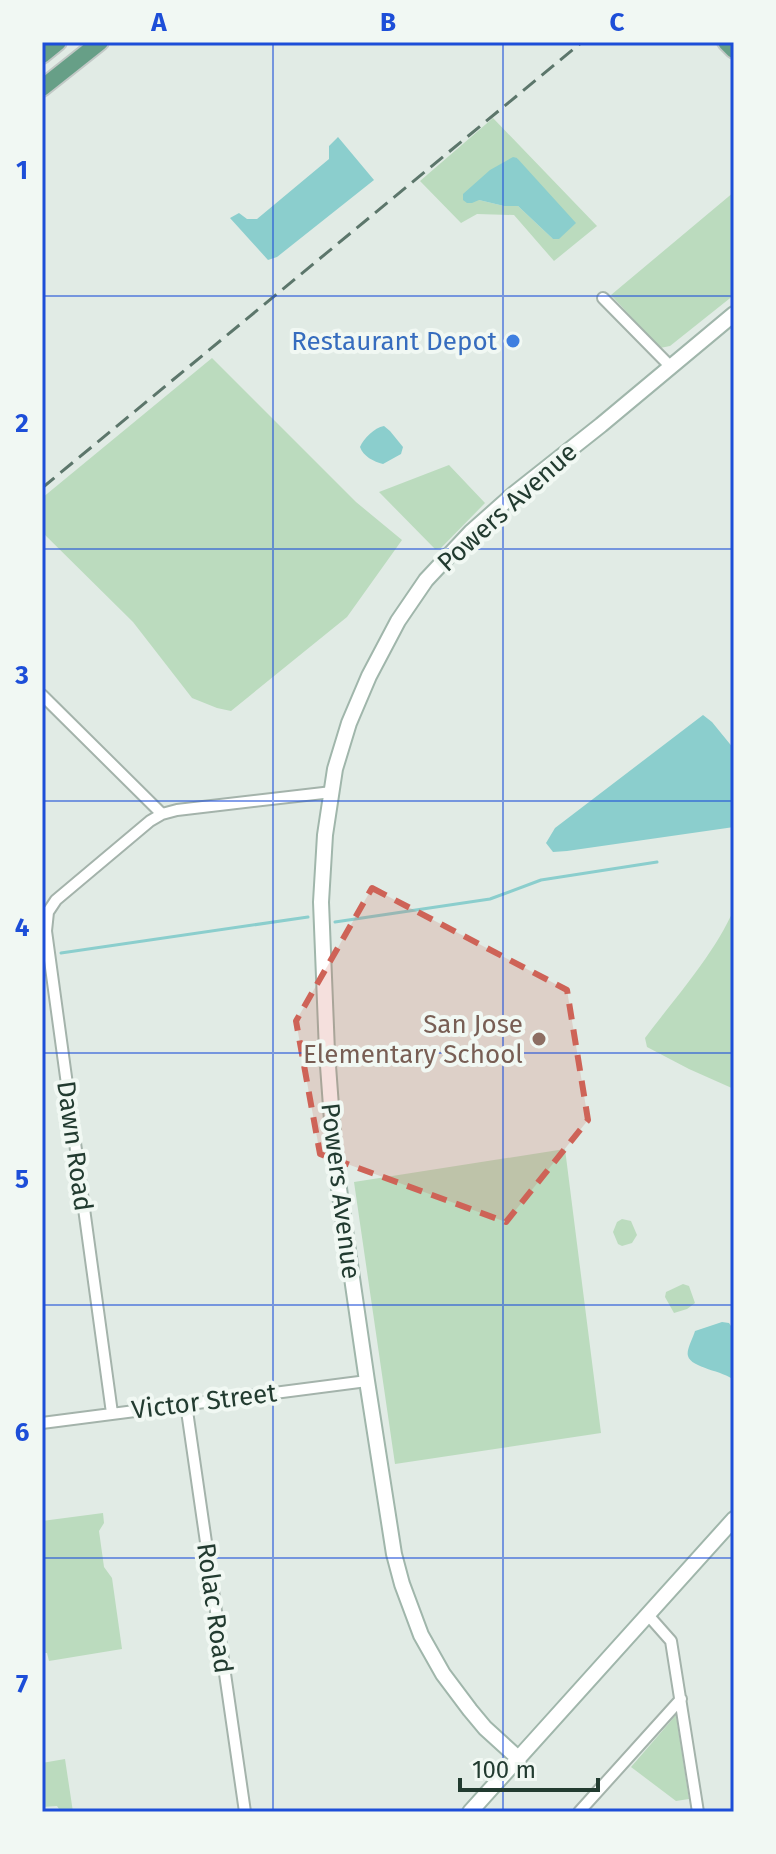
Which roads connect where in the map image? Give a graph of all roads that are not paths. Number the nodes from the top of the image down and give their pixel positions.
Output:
1 (58, 42) edge
2 (100, 42) edge
3 (726, 42) edge
4 (734, 50) edge
5 (42, 55) edge
6 (43, 85) edge
7 (603, 298) dead end
8 (734, 314) edge
9 (670, 366) junction
10 (42, 695) edge
11 (332, 792) junction
12 (162, 814) junction
13 (367, 1381) junction
14 (186, 1404) junction
15 (112, 1413) junction
16 (42, 1423) edge
17 (734, 1519) edge
18 (648, 1615) junction
19 (681, 1699) junction
20 (519, 1759) junction
21 (245, 1812) edge
22 (470, 1812) edge
23 (579, 1812) edge
24 (698, 1812) edge

1 - 5 main road
2 - 6 main road
3 - 4 main road
7 - 9 street
8 - 9 street, Powers Avenue
9 - 11 street, Powers Avenue
10 - 12 street
11 - 12 street, Dawn Road
11 - 13 street, Powers Avenue
12 - 15 street, Dawn Road
13 - 14 street, Victor Street
13 - 20 street, Powers Avenue
14 - 15 street, Victor Street
14 - 21 street, Rolac Road
15 - 16 street, Victor Street
17 - 18 street
18 - 19 street
18 - 20 street
19 - 23 street
19 - 24 street
20 - 22 street

